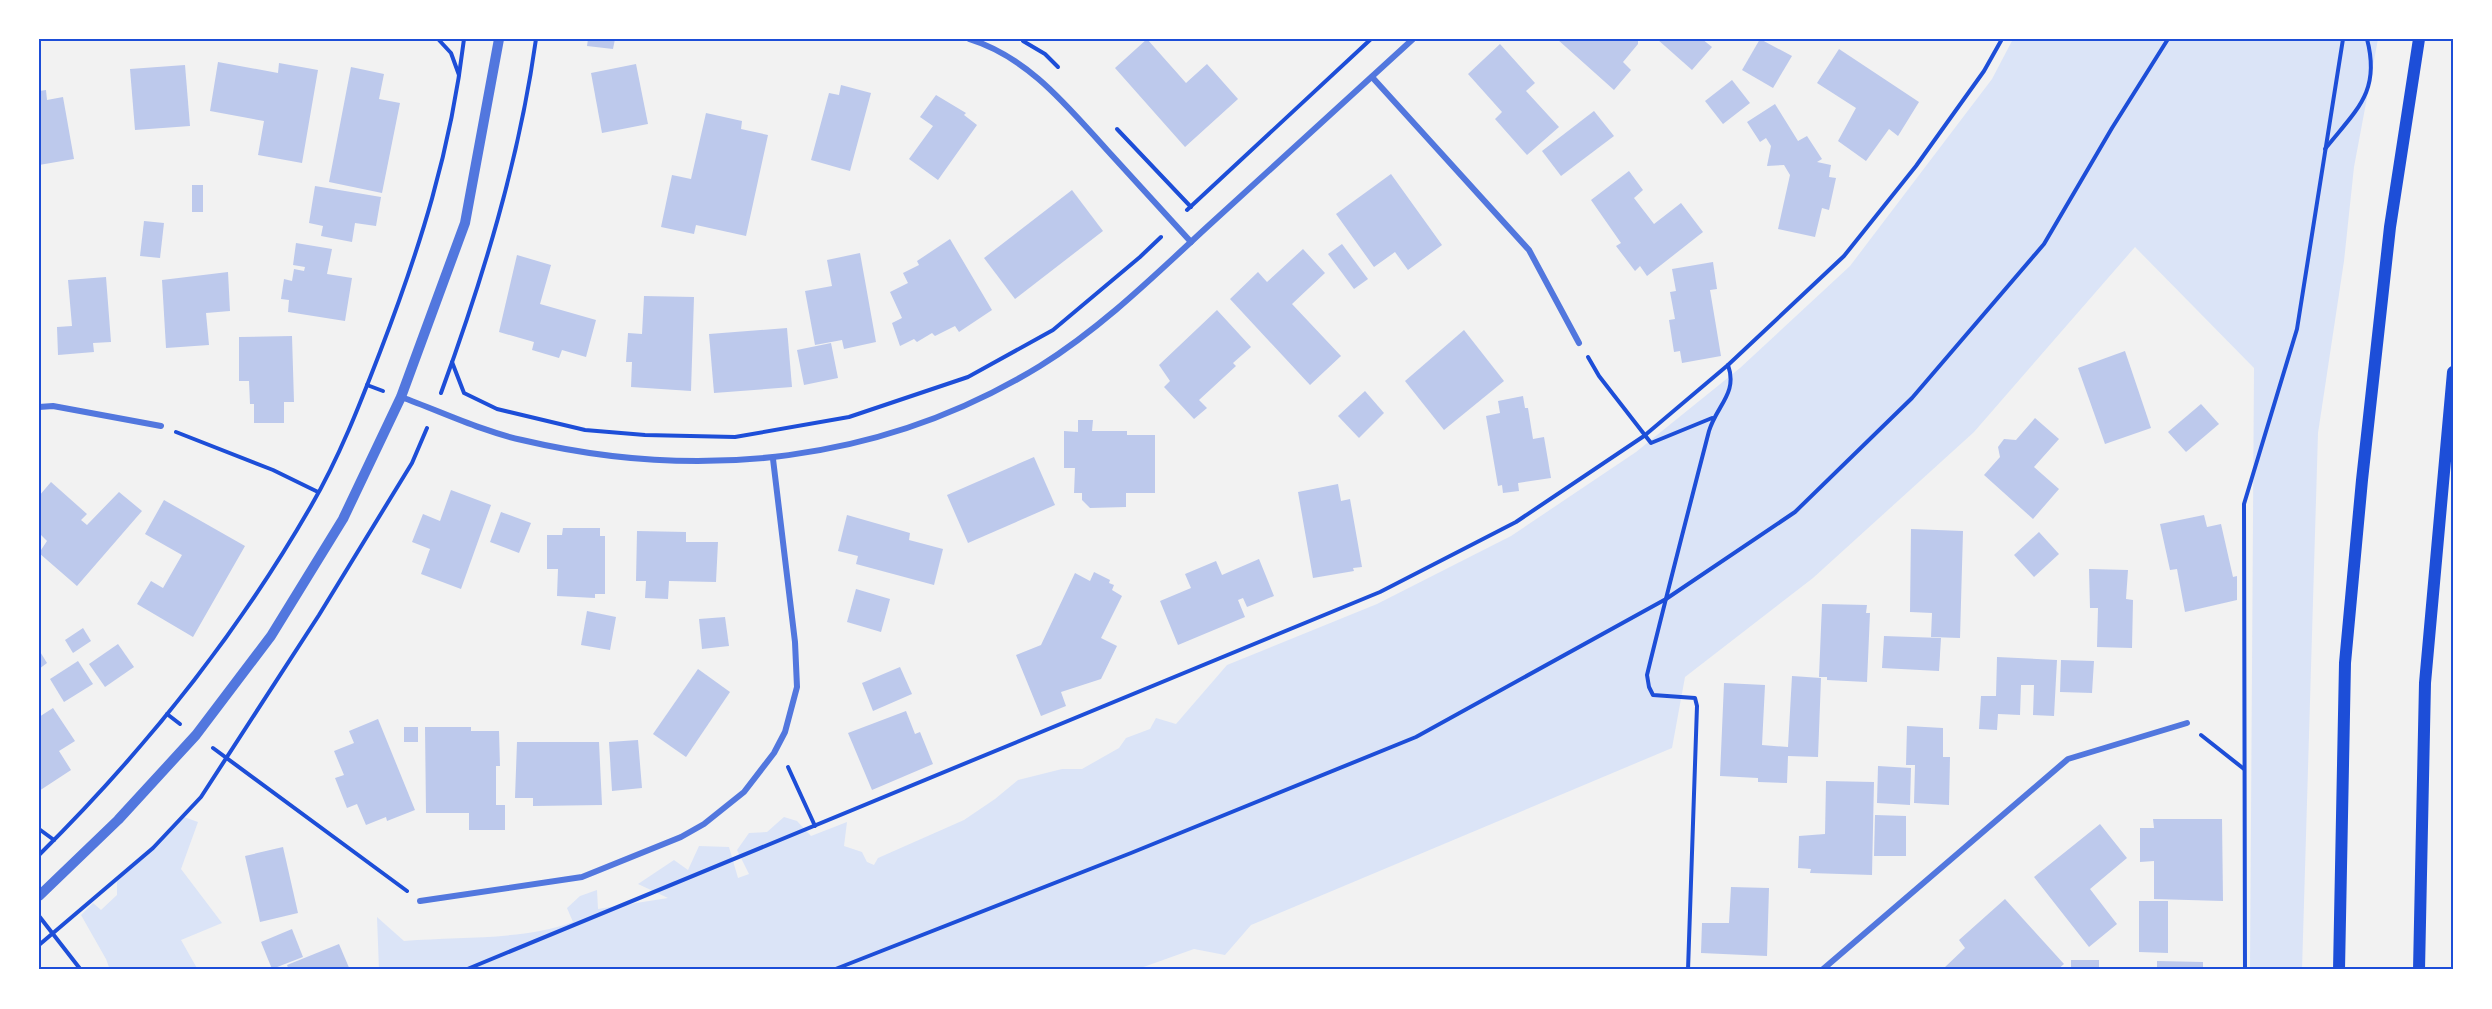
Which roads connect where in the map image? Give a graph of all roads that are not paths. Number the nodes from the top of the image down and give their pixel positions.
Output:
1 (499, 39) edge
2 (969, 39) edge
3 (1413, 39) edge
4 (2419, 39) edge
5 (1372, 77) junction
6 (1191, 242) junction
7 (1580, 343) road end
8 (2453, 372) edge
9 (401, 397) junction
10 (39, 407) edge
11 (161, 426) road end
12 (773, 459) junction
13 (2187, 723) road end
14 (39, 896) edge
15 (420, 901) road end
16 (1822, 970) edge
17 (2339, 970) edge
18 (2419, 970) edge

1 - 9 street
2 - 6 street
3 - 5 street
4 - 17 main road
5 - 6 street
5 - 7 street
6 - 12 street
8 - 18 main road
9 - 12 street
9 - 14 street
10 - 11 street
12 - 15 street
13 - 16 street

